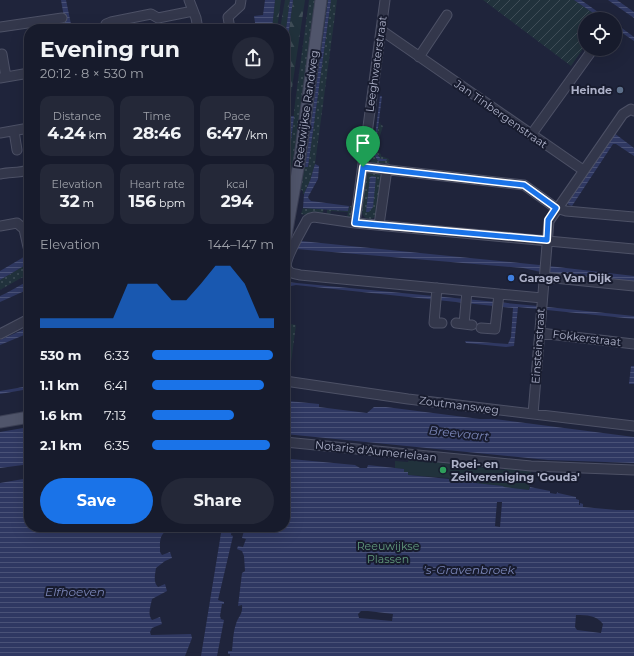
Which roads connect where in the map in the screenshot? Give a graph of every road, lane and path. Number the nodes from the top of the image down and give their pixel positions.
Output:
1 (189, 0) edge
2 (241, 0) edge
3 (321, 0) edge
4 (385, 0) edge
5 (193, 11) junction
6 (447, 15) dead end
7 (62, 18) dead end
8 (46, 24) edge
9 (106, 24) edge
10 (197, 24) edge
11 (229, 24) edge
12 (24, 26) edge
13 (0, 27) edge
14 (381, 30) junction
15 (2, 54) dead end
16 (588, 56) edge
17 (419, 57) junction
18 (24, 74) edge
19 (3, 78) edge
20 (634, 111) edge
21 (24, 129) edge
22 (14, 131) junction
23 (0, 133) edge
24 (531, 135) junction
25 (17, 150) dead end
26 (363, 167) junction
27 (387, 170) junction
28 (583, 170) junction
29 (24, 171) edge
30 (0, 174) edge
31 (290, 203) edge
32 (556, 208) junction
33 (634, 217) edge
34 (355, 223) junction
35 (379, 225) junction
36 (0, 226) edge
37 (24, 227) edge
38 (547, 240) junction
39 (634, 249) edge
40 (290, 252) edge
41 (290, 271) edge
42 (545, 272) junction
43 (634, 286) edge
44 (436, 295) junction
45 (466, 298) junction
46 (498, 301) junction
47 (541, 304) junction
48 (24, 322) edge
49 (442, 323) dead end
50 (464, 324) dead end
51 (482, 328) dead end
52 (540, 333) junction
53 (0, 334) edge
54 (634, 344) edge
55 (290, 382) edge
56 (533, 414) junction
57 (24, 418) edge
58 (0, 422) edge
59 (634, 426) edge
60 (290, 442) edge
61 (634, 470) edge

1 - 5 street
2 - 11 street
3 - 31 main road, Reeuwijkse Randweg
4 - 14 street, Leeghwaterstraat
5 - 9 street
5 - 10 street
6 - 17 street
7 - 8 street
12 - 13 street
14 - 17 street, Jan Tinbergenstraat
14 - 26 street, Leeghwaterstraat
15 - 19 street
16 - 24 street
17 - 24 street, Jan Tinbergenstraat
18 - 19 street
20 - 28 street
21 - 22 street
22 - 23 street
22 - 25 street
24 - 28 street, Jan Tinbergenstraat
26 - 27 street
26 - 34 street, Leeghwaterstraat
27 - 32 street
27 - 35 street
28 - 32 street
29 - 30 street
32 - 33 street
32 - 38 street
34 - 35 street
34 - 40 street, Einsteinstraat
35 - 38 street
36 - 37 street
38 - 39 street
38 - 42 street
41 - 44 street, Einsteinstraat
42 - 43 street
42 - 47 street
44 - 45 street, Einsteinstraat
44 - 49 street
45 - 46 street, Einsteinstraat
45 - 50 street
46 - 47 street, Einsteinstraat
46 - 51 street
47 - 52 street, Einsteinstraat
48 - 53 street
52 - 54 street, Fokkerstraat
52 - 56 street, Einsteinstraat
55 - 56 street, Zoutmansweg
56 - 59 street, Zoutmansweg
57 - 58 main road
60 - 61 street, Notaris d'Aumerielaan

